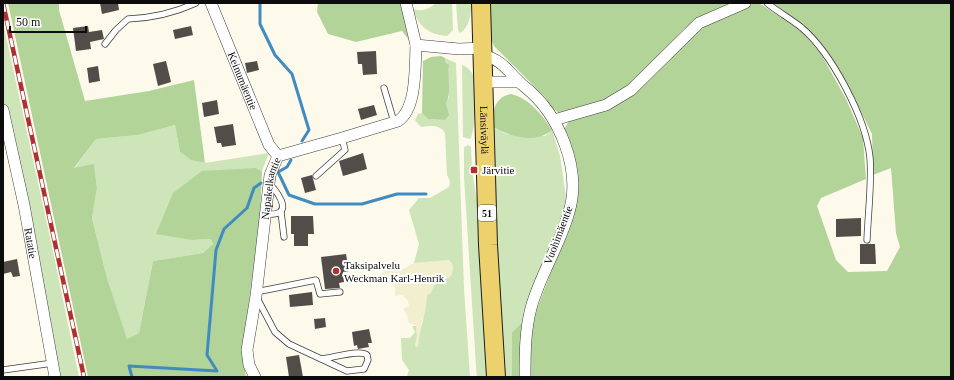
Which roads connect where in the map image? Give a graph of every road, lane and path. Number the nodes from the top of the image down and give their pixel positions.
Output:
1 (196, 3) edge
2 (210, 3) edge
3 (406, 3) edge
4 (481, 3) edge
5 (745, 3) edge
6 (767, 3) edge
7 (105, 44) dead end
8 (416, 45) junction
9 (482, 51) junction
10 (484, 82) junction
11 (519, 82) junction
12 (384, 88) dead end
13 (3, 110) edge
14 (554, 120) junction
15 (394, 122) junction
16 (342, 138) junction
17 (278, 156) junction
18 (316, 176) dead end
19 (269, 182) junction
20 (281, 212) junction
21 (265, 214) junction
22 (284, 237) dead end
23 (867, 240) dead end
24 (340, 292) dead end
25 (256, 294) junction
26 (320, 359) junction
27 (53, 363) junction
28 (3, 370) edge
29 (56, 377) edge
30 (255, 377) edge
31 (496, 377) edge
32 (525, 377) edge

1 - 7 lane
2 - 17 street, Keinumäentie
3 - 8 street, Napakelkantie
4 - 9 main road, Länsiväylä / 51
5 - 14 street
6 - 23 lane
8 - 9 street
8 - 15 street, Napakelkantie
9 - 10 main road, Länsiväylä / 51
9 - 11 street, Vuohimäentie
10 - 11 street
10 - 31 main road, Länsiväylä / 51
11 - 14 street, Vuohimäentie
12 - 15 lane
13 - 27 street, Ratatie
14 - 32 street, Vuohimäentie
15 - 16 street, Napakelkantie
16 - 17 street, Napakelkantie
16 - 18 lane
17 - 19 street, Napakelkantie
19 - 20 lane
19 - 21 street, Napakelkantie
20 - 21 lane
20 - 22 lane
21 - 25 street, Napakelkantie
24 - 25 lane
25 - 26 lane
25 - 30 street, Napakelkantie
26 - 26 lane
27 - 28 lane
27 - 29 street, Ratatie

